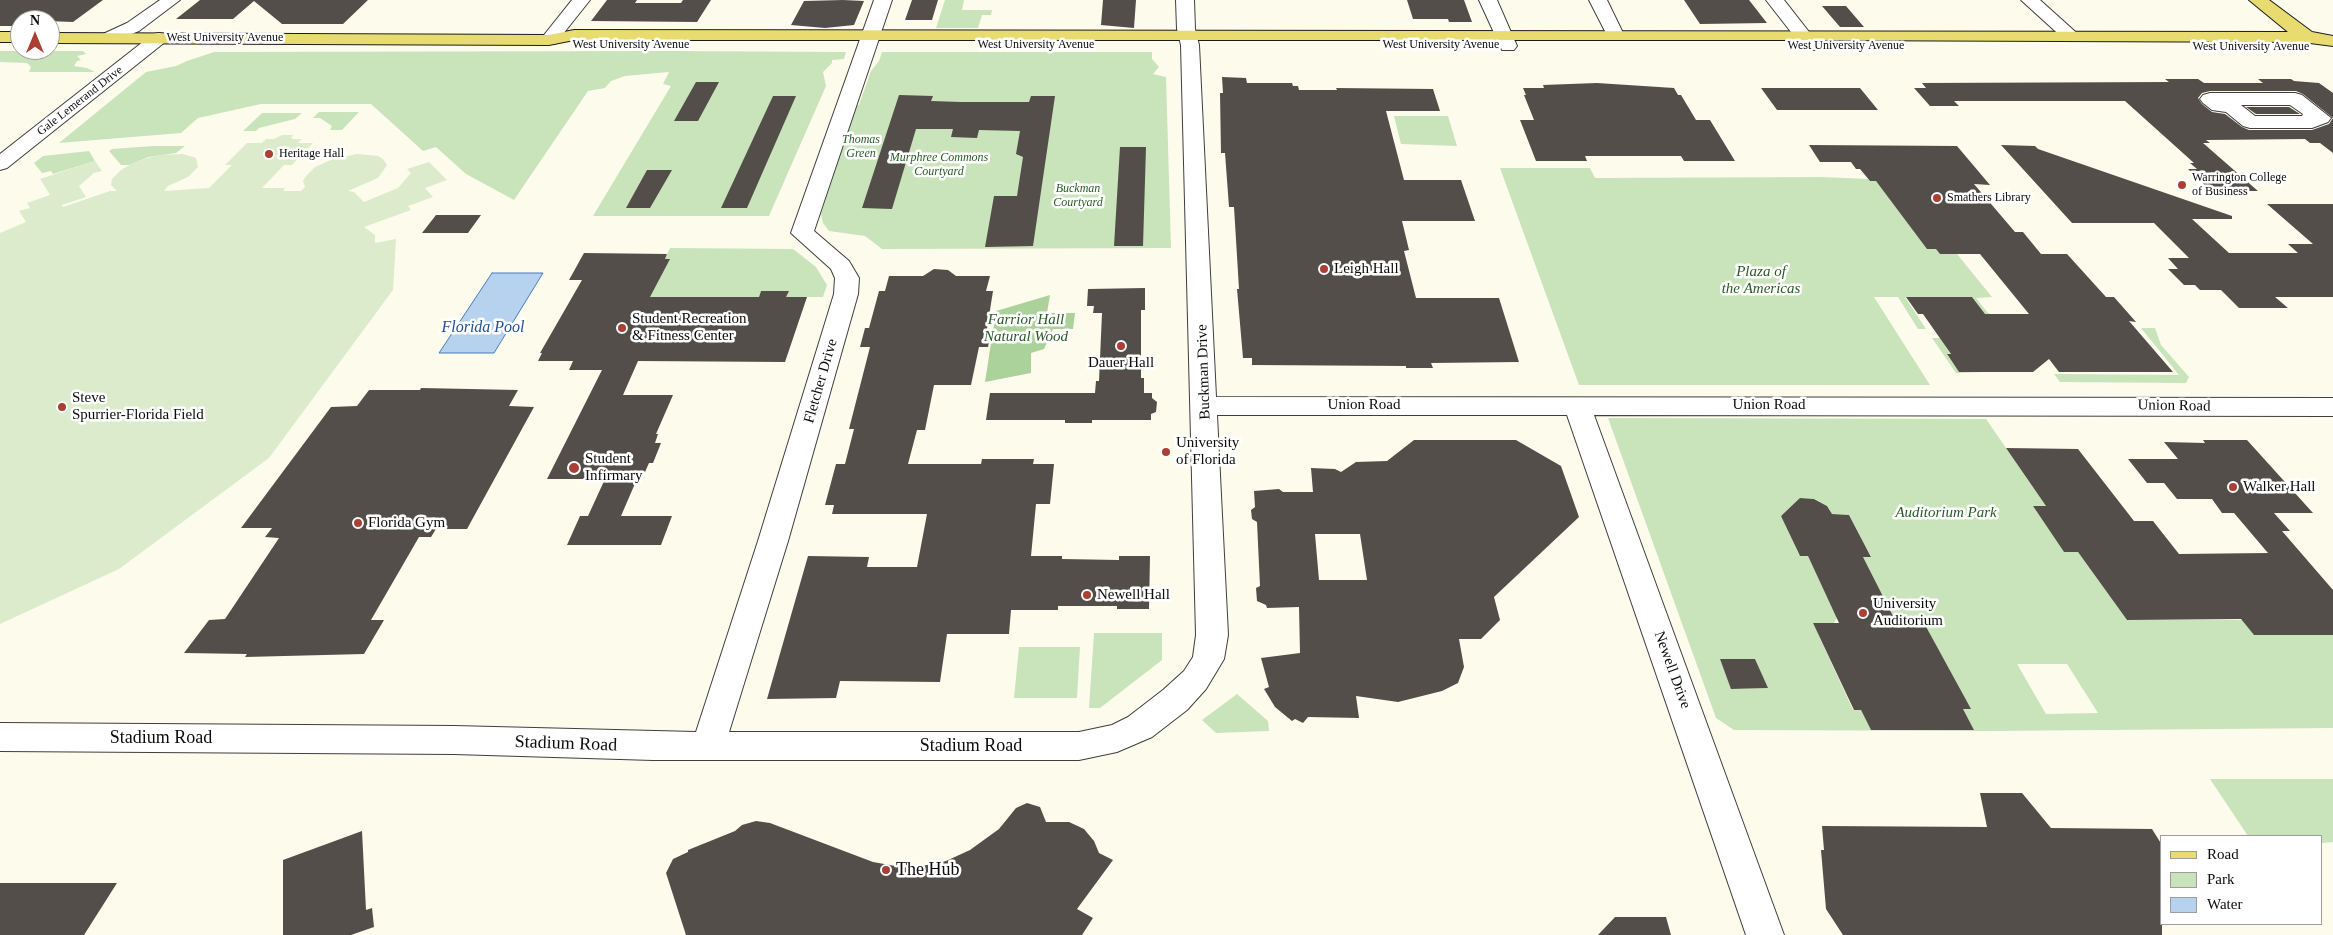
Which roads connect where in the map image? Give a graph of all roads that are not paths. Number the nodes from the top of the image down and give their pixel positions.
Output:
1 (156, 0) edge
2 (170, 0) edge
3 (581, 0) edge
4 (883, 0) edge
5 (1185, 0) edge
6 (1488, 0) edge
7 (1598, 0) edge
8 (2030, 0) edge
9 (2258, 0) edge
10 (2282, 0) edge
11 (1776, 1) edge
12 (1615, 35) junction
13 (2071, 36) junction
14 (60, 38) edge
15 (109, 38) junction
16 (159, 38) junction
17 (549, 40) junction
18 (868, 40) junction
19 (1189, 41) junction
20 (1506, 41) junction
21 (1806, 41) junction
22 (2326, 44) edge
23 (0, 164) edge
24 (1577, 405) junction
25 (1205, 406) junction
26 (2333, 407) edge
27 (1130, 732) joint
28 (0, 737) edge
29 (708, 745) junction
30 (1765, 935) edge

1 - 15 street
2 - 15 street
3 - 17 street
4 - 18 street
5 - 19 street, Buckman Drive
6 - 20 street
7 - 12 street
8 - 13 street
9 - 22 main road
10 - 22 main road
11 - 21 street
12 - 20 main road, West University Avenue
12 - 21 main road, West University Avenue
13 - 21 main road, West University Avenue
13 - 22 main road, West University Avenue
14 - 15 main road, West University Avenue
15 - 16 main road, West University Avenue
16 - 17 main road, West University Avenue
16 - 23 street, Gale Lemerand Drive
17 - 18 main road, West University Avenue
18 - 19 main road, West University Avenue
18 - 29 street, Fletcher Drive
19 - 20 main road, West University Avenue
19 - 25 street, Buckman Drive
20 - 21 main road, West University Avenue
21 - 22 main road, West University Avenue
24 - 25 street, Union Road
24 - 26 street, Union Road
24 - 30 street, Newell Drive
25 - 27 street, Buckman Drive
27 - 29 street, Stadium Road
28 - 29 street, Stadium Road

